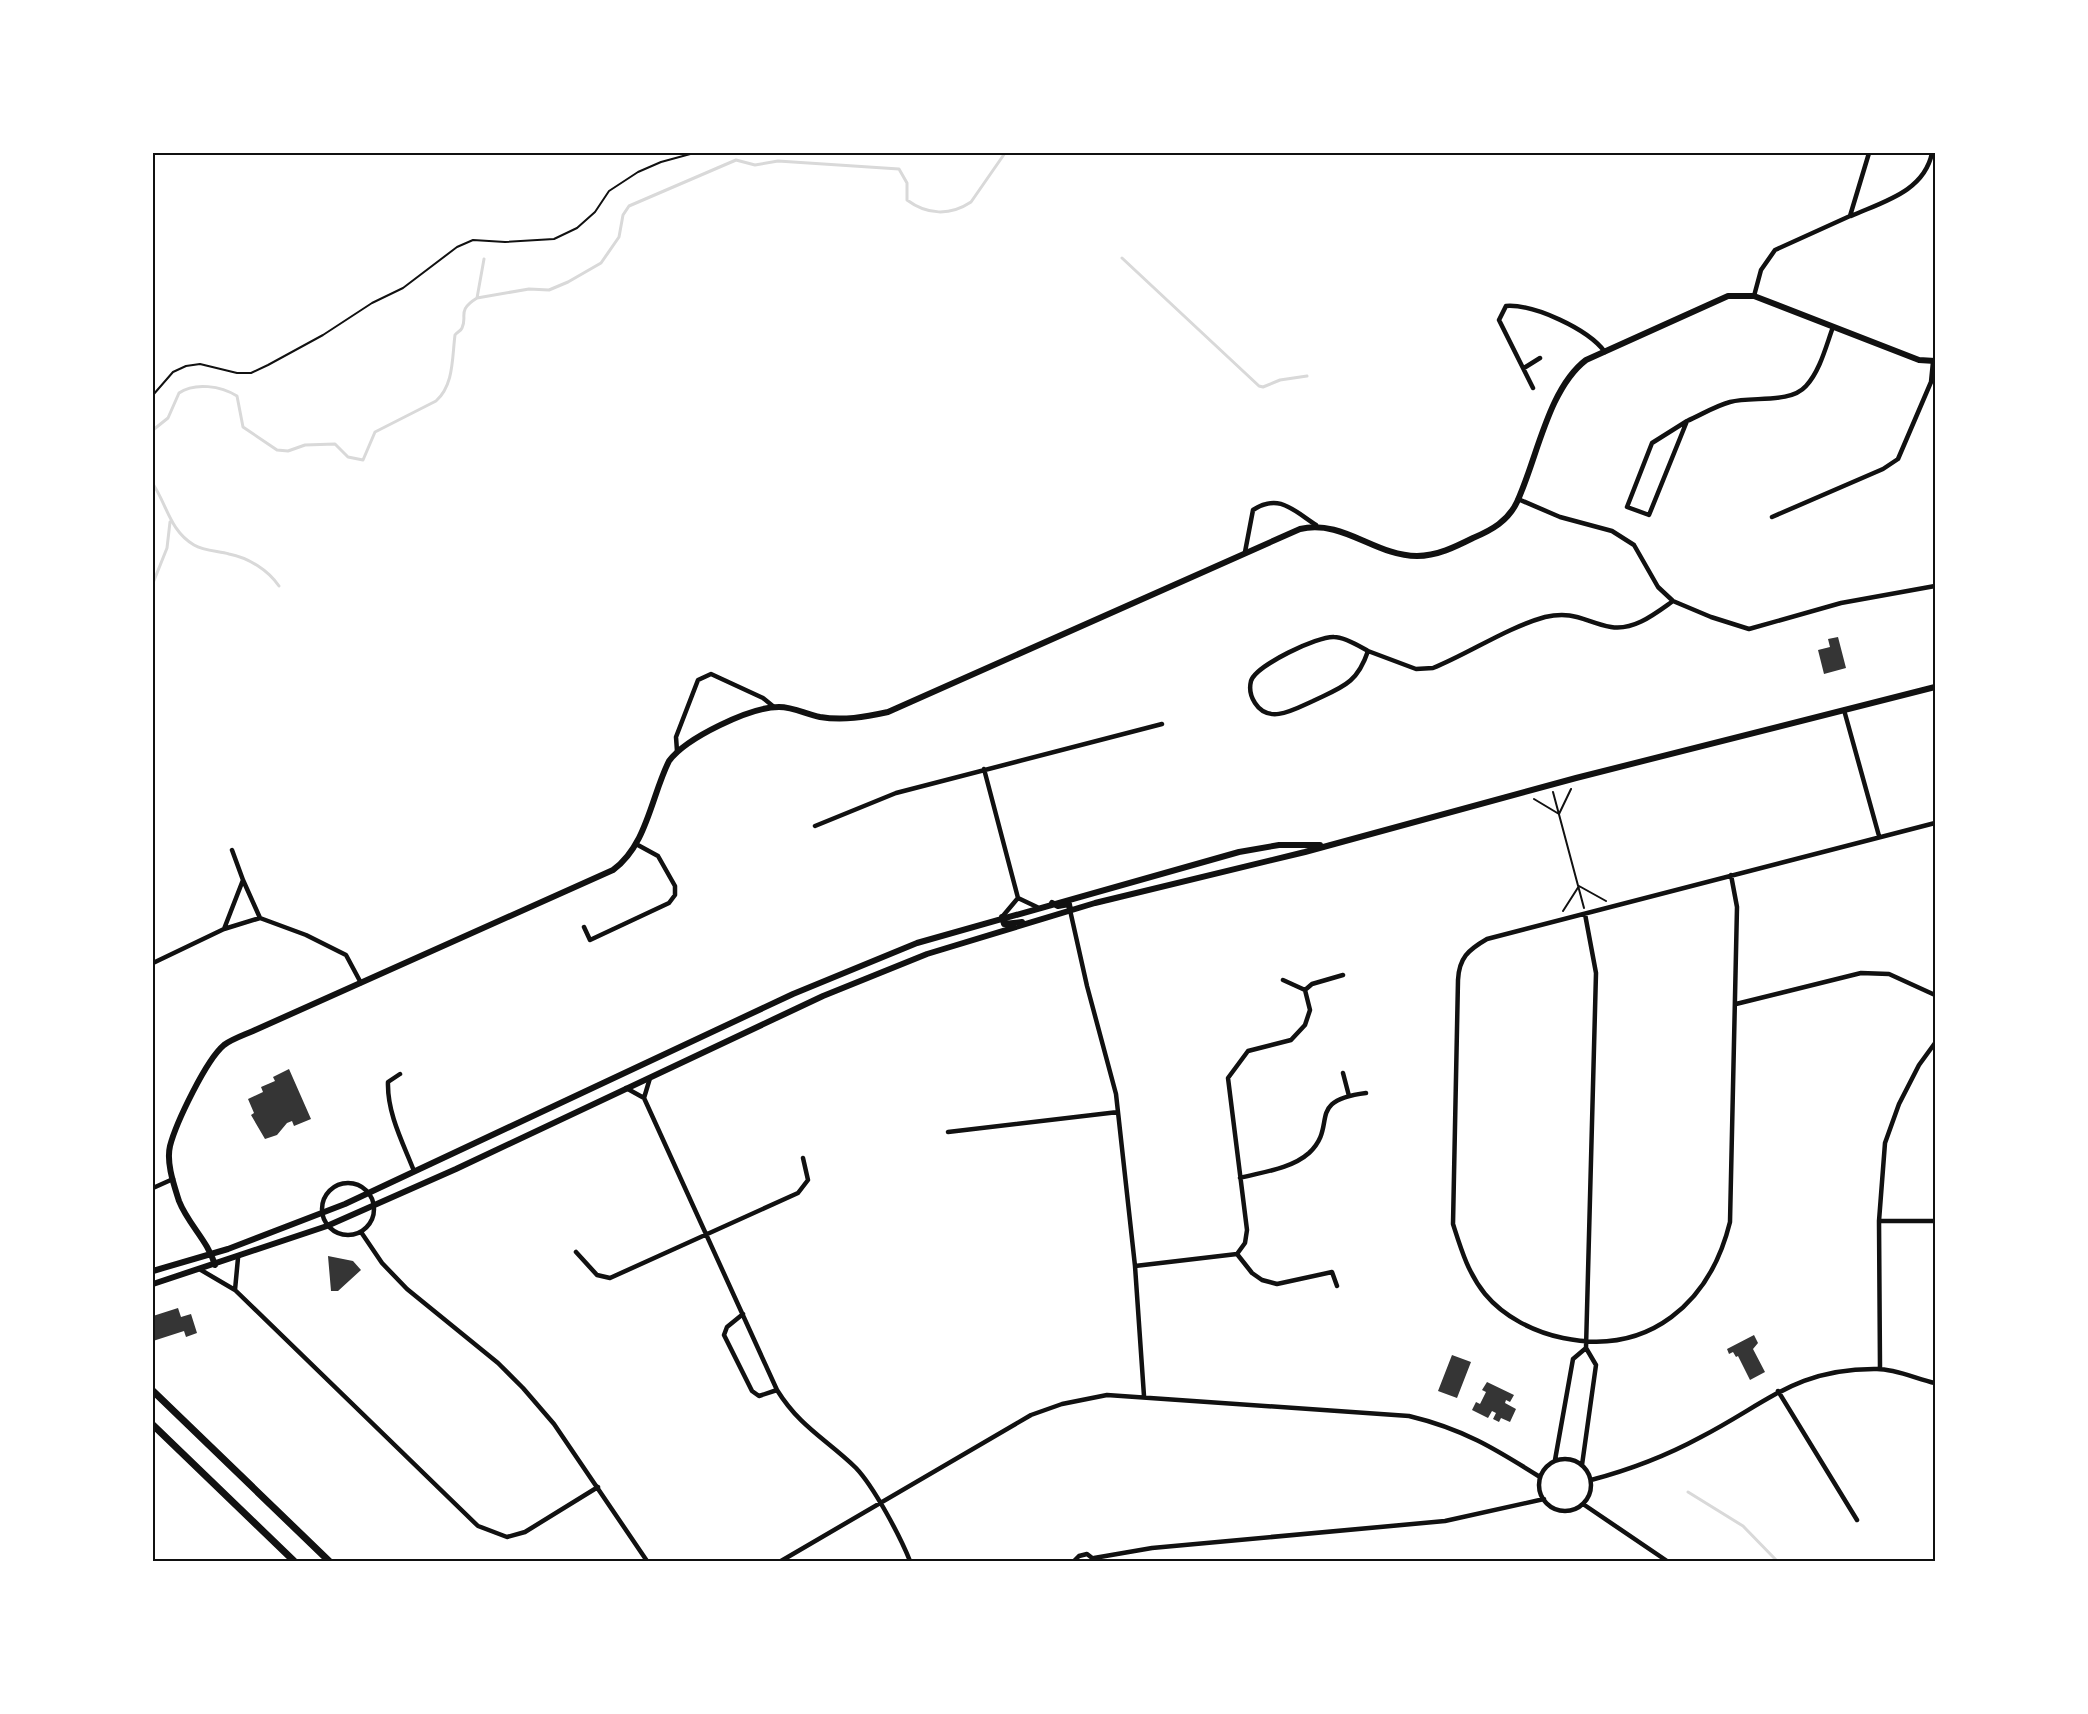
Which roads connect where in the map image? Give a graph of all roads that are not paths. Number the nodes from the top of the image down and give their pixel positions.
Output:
1 (1869, 153) edge
2 (1932, 153) edge
3 (1850, 216) junction
4 (1754, 296) junction
5 (1833, 327) junction
6 (1605, 352) junction
7 (1540, 358) dead end
8 (1934, 361) edge
9 (1524, 368) junction
10 (1533, 388) dead end
11 (1687, 421) junction
12 (1518, 499) junction
13 (1772, 517) dead end
14 (1316, 525) junction
15 (1245, 552) junction
16 (1935, 586) edge
17 (1674, 601) junction
18 (1368, 651) junction
19 (1935, 687) edge
20 (774, 707) junction
21 (1844, 710) junction
22 (1162, 724) dead end
23 (677, 751) junction
24 (984, 770) junction
25 (1935, 823) edge
26 (814, 826) dead end
27 (1879, 836) junction
28 (636, 844) junction
29 (1329, 844) junction
30 (232, 850) dead end
31 (1731, 875) junction
32 (243, 880) junction
33 (1018, 898) junction
34 (1053, 903) junction
35 (1037, 907) junction
36 (1070, 910) junction
37 (1586, 914) junction
38 (1002, 917) junction
39 (260, 918) junction
40 (1026, 923) junction
41 (584, 927) dead end
42 (224, 929) junction
43 (153, 963) edge
44 (1343, 975) dead end
45 (1283, 980) dead end
46 (361, 983) junction
47 (1305, 990) junction
48 (1935, 994) edge
49 (1736, 1004) junction
50 (1935, 1043) edge
51 (644, 1062) junction
52 (1343, 1073) dead end
53 (400, 1074) dead end
54 (618, 1075) junction
55 (651, 1076) junction
56 (625, 1088) junction
57 (1366, 1093) dead end
58 (1349, 1096) junction
59 (644, 1098) junction
60 (1118, 1112) junction
61 (948, 1132) dead end
62 (803, 1158) dead end
63 (414, 1171) junction
64 (1240, 1178) junction
65 (173, 1179) junction
66 (153, 1188) edge
67 (369, 1194) junction
68 (374, 1206) junction
69 (321, 1214) junction
70 (1879, 1221) junction
71 (1935, 1221) edge
72 (327, 1226) junction
73 (361, 1232) junction
74 (707, 1233) junction
75 (576, 1252) dead end
76 (212, 1254) junction
77 (1237, 1254) junction
78 (238, 1258) junction
79 (216, 1265) junction
80 (1135, 1266) junction
81 (201, 1270) junction
82 (153, 1271) edge
83 (153, 1284) edge
84 (1337, 1286) dead end
85 (235, 1290) junction
86 (742, 1314) junction
87 (1587, 1346) junction
88 (1880, 1369) junction
89 (1935, 1383) edge
90 (153, 1390) edge
91 (777, 1390) junction
92 (1778, 1391) junction
93 (1144, 1396) junction
94 (153, 1425) edge
95 (1555, 1460) junction
96 (1582, 1465) junction
97 (1540, 1477) junction
98 (1591, 1480) junction
99 (598, 1487) junction
100 (1544, 1499) junction
101 (880, 1504) junction
102 (1583, 1504) junction
103 (1857, 1520) dead end
104 (1095, 1559) edge
105 (294, 1561) edge
106 (329, 1561) edge
107 (647, 1561) edge
108 (781, 1561) edge
109 (910, 1561) edge
110 (1074, 1561) edge
111 (1667, 1561) edge

1 - 3 street
2 - 3 street
3 - 4 street
4 - 5 street
4 - 6 street
5 - 8 street
5 - 11 street
6 - 9 street
6 - 12 street
7 - 9 street
8 - 13 street
9 - 10 street
11 - 11 street
12 - 14 street
12 - 17 street
14 - 15 street
14 - 15 street
15 - 20 street
16 - 17 street
17 - 18 street
18 - 18 street
19 - 21 street
20 - 23 street
20 - 23 street
21 - 27 street
21 - 29 street
22 - 24 street
23 - 28 street
24 - 26 street
24 - 33 street
25 - 27 street
27 - 31 street
28 - 41 street
28 - 46 street
29 - 34 street
29 - 36 street
30 - 32 street
31 - 37 street
31 - 49 street
32 - 39 street
32 - 42 street
33 - 35 street
33 - 38 street
34 - 35 street
34 - 36 street
35 - 38 street
36 - 40 street
36 - 60 street
37 - 87 street
37 - 87 street
38 - 40 street
38 - 51 street
39 - 42 street
39 - 46 street
40 - 55 street
42 - 43 street
44 - 47 street
45 - 47 street
46 - 65 street
47 - 64 street
48 - 49 street
49 - 87 street
50 - 70 street
51 - 54 street
51 - 55 street
52 - 58 street
53 - 63 street
54 - 56 street
54 - 63 street
55 - 56 street
55 - 59 street
56 - 59 street
56 - 68 street
57 - 58 street
58 - 64 street
59 - 74 street
60 - 61 street
60 - 80 street
62 - 74 street
63 - 67 street
64 - 77 street
65 - 66 street
65 - 76 street
67 - 68 street
67 - 69 street
67 - 69 street
68 - 72 street
68 - 73 street
69 - 72 street
69 - 76 street
70 - 71 street
70 - 88 street
72 - 73 street
72 - 78 street
73 - 99 street
74 - 75 street
74 - 86 street
76 - 79 street
76 - 82 street
77 - 80 street
77 - 84 street
78 - 79 street
78 - 85 street
79 - 81 street
80 - 93 street
81 - 83 street
81 - 85 street
85 - 99 street
86 - 91 street
86 - 91 street
87 - 95 street
87 - 96 street
88 - 89 street
88 - 92 street
90 - 106 main road
91 - 101 street
92 - 98 street
92 - 103 street
93 - 97 street
93 - 101 street
94 - 105 main road
95 - 96 street
95 - 97 street
96 - 98 street
97 - 100 street
98 - 102 street
99 - 107 street
100 - 102 street
100 - 104 street
101 - 108 street
101 - 109 street
102 - 111 street
104 - 110 street

